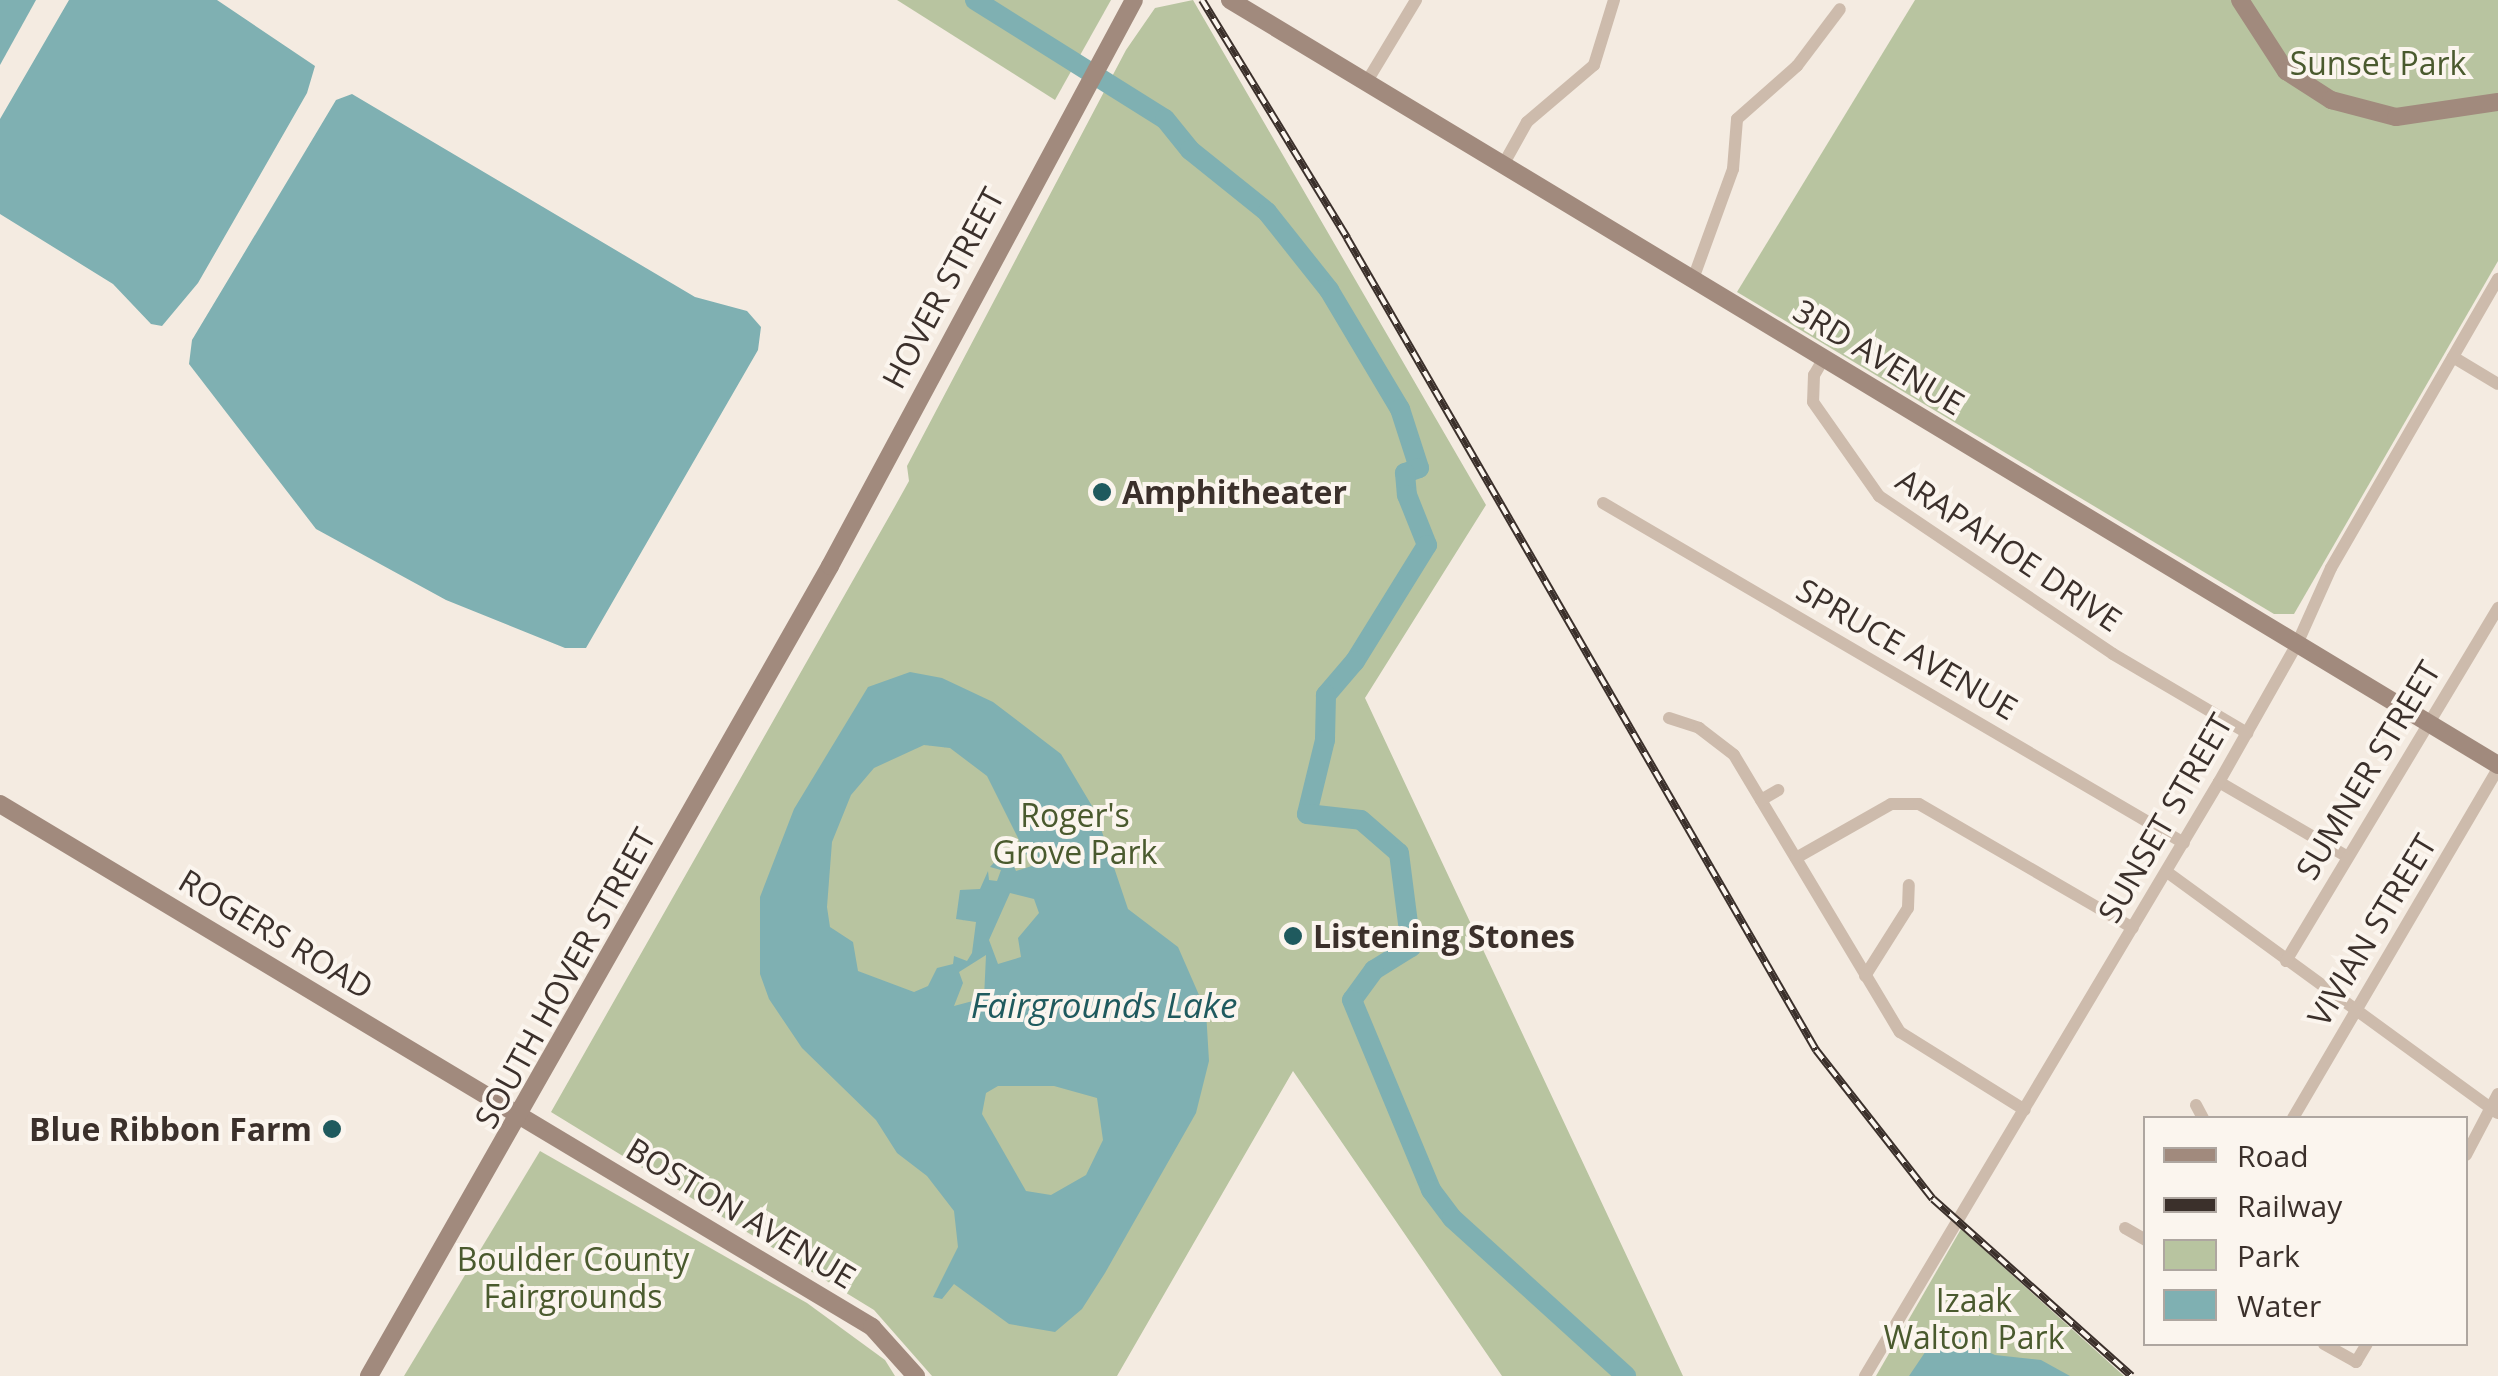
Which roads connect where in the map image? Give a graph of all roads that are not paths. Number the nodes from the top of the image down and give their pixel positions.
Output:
1 (1134, 0) edge
2 (1230, 0) edge
3 (1416, 0) edge
4 (1614, 0) edge
5 (2240, 0) edge
6 (1840, 9) dead end
7 (1366, 83) junction
8 (2498, 102) edge
9 (1503, 165) junction
10 (1693, 279) junction
11 (2498, 279) edge
12 (2453, 357) junction
13 (1824, 358) junction
14 (2498, 384) edge
15 (1602, 503) dead end
16 (808, 606) joint
17 (2498, 608) edge
18 (2297, 644) junction
19 (1669, 718) dead end
20 (2428, 723) junction
21 (2247, 733) junction
22 (2498, 767) edge
23 (2219, 782) junction
24 (1778, 790) dead end
25 (1761, 800) junction
26 (0, 804) edge
27 (2184, 843) junction
28 (2346, 856) junction
29 (1796, 858) junction
30 (2166, 872) junction
31 (1910, 885) dead end
32 (2134, 928) junction
33 (2286, 960) junction
34 (1865, 976) junction
35 (2355, 1012) junction
36 (2498, 1094) edge
37 (2196, 1105) dead end
38 (2025, 1110) junction
39 (2494, 1110) edge
40 (522, 1116) junction
41 (2202, 1116) edge
42 (2294, 1116) edge
43 (2468, 1152) edge
44 (2125, 1228) dead end
45 (2143, 1238) edge
46 (2328, 1346) edge
47 (2366, 1346) edge
48 (369, 1376) edge
49 (916, 1376) edge
50 (1865, 1376) edge

1 - 16 street, HOVER STREET
2 - 7 street, 3RD AVENUE
3 - 7 street
4 - 9 street
5 - 8 street
6 - 10 street
7 - 9 street, 3RD AVENUE
9 - 10 street, 3RD AVENUE
10 - 13 street, 3RD AVENUE
11 - 12 street, SUNSET STREET
12 - 14 street
12 - 18 street, SUNSET STREET
13 - 18 street, 3RD AVENUE
13 - 21 street, ARAPAHOE DRIVE
15 - 27 street, SPRUCE AVENUE
16 - 40 street, SOUTH HOVER STREET
17 - 20 street, SUMNER STREET
18 - 20 street, 3RD AVENUE
18 - 21 street, SUNSET STREET
19 - 25 street
20 - 22 street, 3RD AVENUE
20 - 28 street, SUMNER STREET
21 - 23 street, SUNSET STREET
22 - 35 street, VIVIAN STREET
23 - 27 street, SUNSET STREET
23 - 28 street
24 - 25 street
25 - 29 street
26 - 40 street, ROGERS ROAD
27 - 30 street, SUNSET STREET
28 - 33 street, SUMNER STREET
29 - 32 street
29 - 34 street
30 - 32 street, SUNSET STREET
30 - 33 street
31 - 34 street
32 - 38 street, SUNSET STREET
33 - 35 street
34 - 38 street
35 - 39 street
35 - 42 street, VIVIAN STREET
36 - 39 street
37 - 41 street
38 - 50 street, SUNSET STREET
39 - 43 street
40 - 48 street, SOUTH HOVER STREET
40 - 49 street, BOSTON AVENUE
44 - 45 street
46 - 47 street

